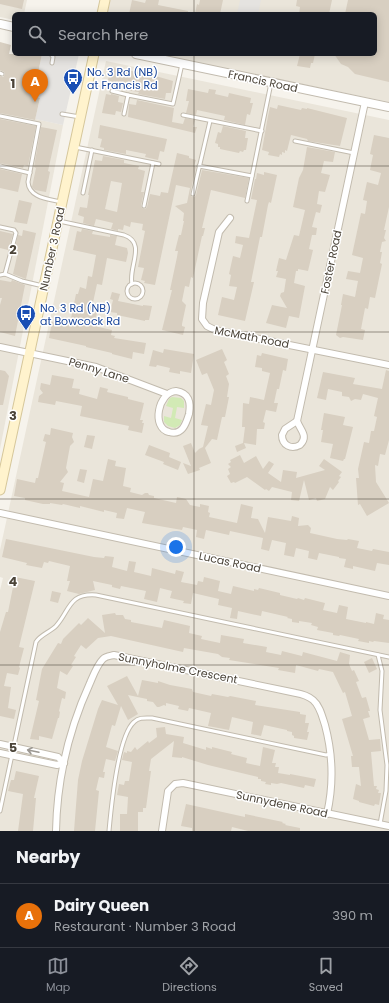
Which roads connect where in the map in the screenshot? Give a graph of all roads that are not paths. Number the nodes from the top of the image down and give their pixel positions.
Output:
1 (105, 0) edge
2 (102, 12) edge
3 (0, 24) edge
4 (12, 27) edge
5 (52, 56) edge
6 (94, 56) edge
7 (145, 56) edge
8 (52, 63) dead end
9 (182, 64) junction
10 (272, 83) junction
11 (112, 91) dead end
12 (128, 94) junction
13 (365, 102) junction
14 (389, 107) edge
15 (62, 114) dead end
16 (124, 114) dead end
17 (183, 115) dead end
18 (0, 116) edge
19 (80, 118) junction
20 (210, 121) junction
21 (262, 131) junction
22 (295, 141) dead end
23 (73, 146) junction
24 (92, 150) junction
25 (354, 153) junction
26 (153, 163) junction
27 (159, 164) dead end
28 (0, 166) edge
29 (199, 166) junction
30 (30, 173) junction
31 (252, 176) junction
32 (83, 193) dead end
33 (193, 194) dead end
34 (247, 201) dead end
35 (62, 202) junction
36 (144, 206) dead end
37 (230, 218) dead end
38 (58, 221) junction
39 (0, 227) edge
40 (5, 274) junction
41 (0, 275) edge
42 (132, 284) junction
43 (44, 286) junction
44 (0, 347) edge
45 (313, 349) junction
46 (29, 354) junction
47 (389, 365) edge
48 (167, 394) junction
49 (297, 421) junction
50 (2, 469) edge
51 (0, 490) edge
52 (0, 513) edge
53 (389, 596) edge
54 (378, 655) junction
55 (389, 657) edge
56 (0, 744) edge
57 (14, 747) junction
58 (0, 753) edge
59 (332, 754) junction
60 (12, 755) junction
61 (64, 763) junction
62 (0, 811) edge
63 (328, 814) junction
64 (380, 824) junction
65 (389, 826) edge
66 (56, 831) edge
67 (109, 831) edge
68 (162, 831) edge

1 - 2 main road
3 - 4 street
5 - 8 lane
6 - 19 main road, Number 3 Road
7 - 9 street, Francis Road
9 - 10 street, Francis Road
9 - 12 lane
10 - 13 street, Francis Road
10 - 21 lane
11 - 12 lane
12 - 16 lane
13 - 14 street, Francis Road
13 - 25 street, Foster Road
15 - 19 lane
17 - 20 lane
18 - 30 lane
19 - 23 main road, Number 3 Road
20 - 21 lane
20 - 29 lane
21 - 31 lane
22 - 25 lane
23 - 24 lane
23 - 35 main road, Number 3 Road
24 - 26 lane
24 - 32 lane
25 - 45 street, Foster Road
26 - 27 lane
26 - 36 lane
28 - 30 lane
29 - 31 lane
29 - 33 lane
30 - 35 lane
31 - 34 lane
35 - 38 main road, Number 3 Road
37 - 45 street, McMath Road
38 - 42 lane
38 - 43 main road, Number 3 Road
39 - 40 lane
40 - 41 lane
40 - 43 lane
42 - 42 lane
43 - 46 main road, Number 3 Road
44 - 46 street, Penny Lane
45 - 47 street, McMath Road
45 - 49 street, Foster Road
46 - 48 street, Penny Lane
46 - 50 main road, Number 3 Road
48 - 48 street, Penny Lane
49 - 49 street
50 - 51 main road, Number 3 Road
52 - 53 street, Lucas Road
54 - 55 lane
54 - 57 lane
54 - 64 lane
56 - 57 street
57 - 60 lane
61 -> 57 street
58 - 60 street
59 - 61 street, Sunnyholme Crescent
59 - 63 street, Sunnyholme Crescent
59 - 67 lane
60 - 61 street
60 - 62 lane
61 - 66 street
63 - 64 street, Sunnydene Road
63 - 68 street, Sunnydene Road
64 - 65 street, Sunnydene Road

